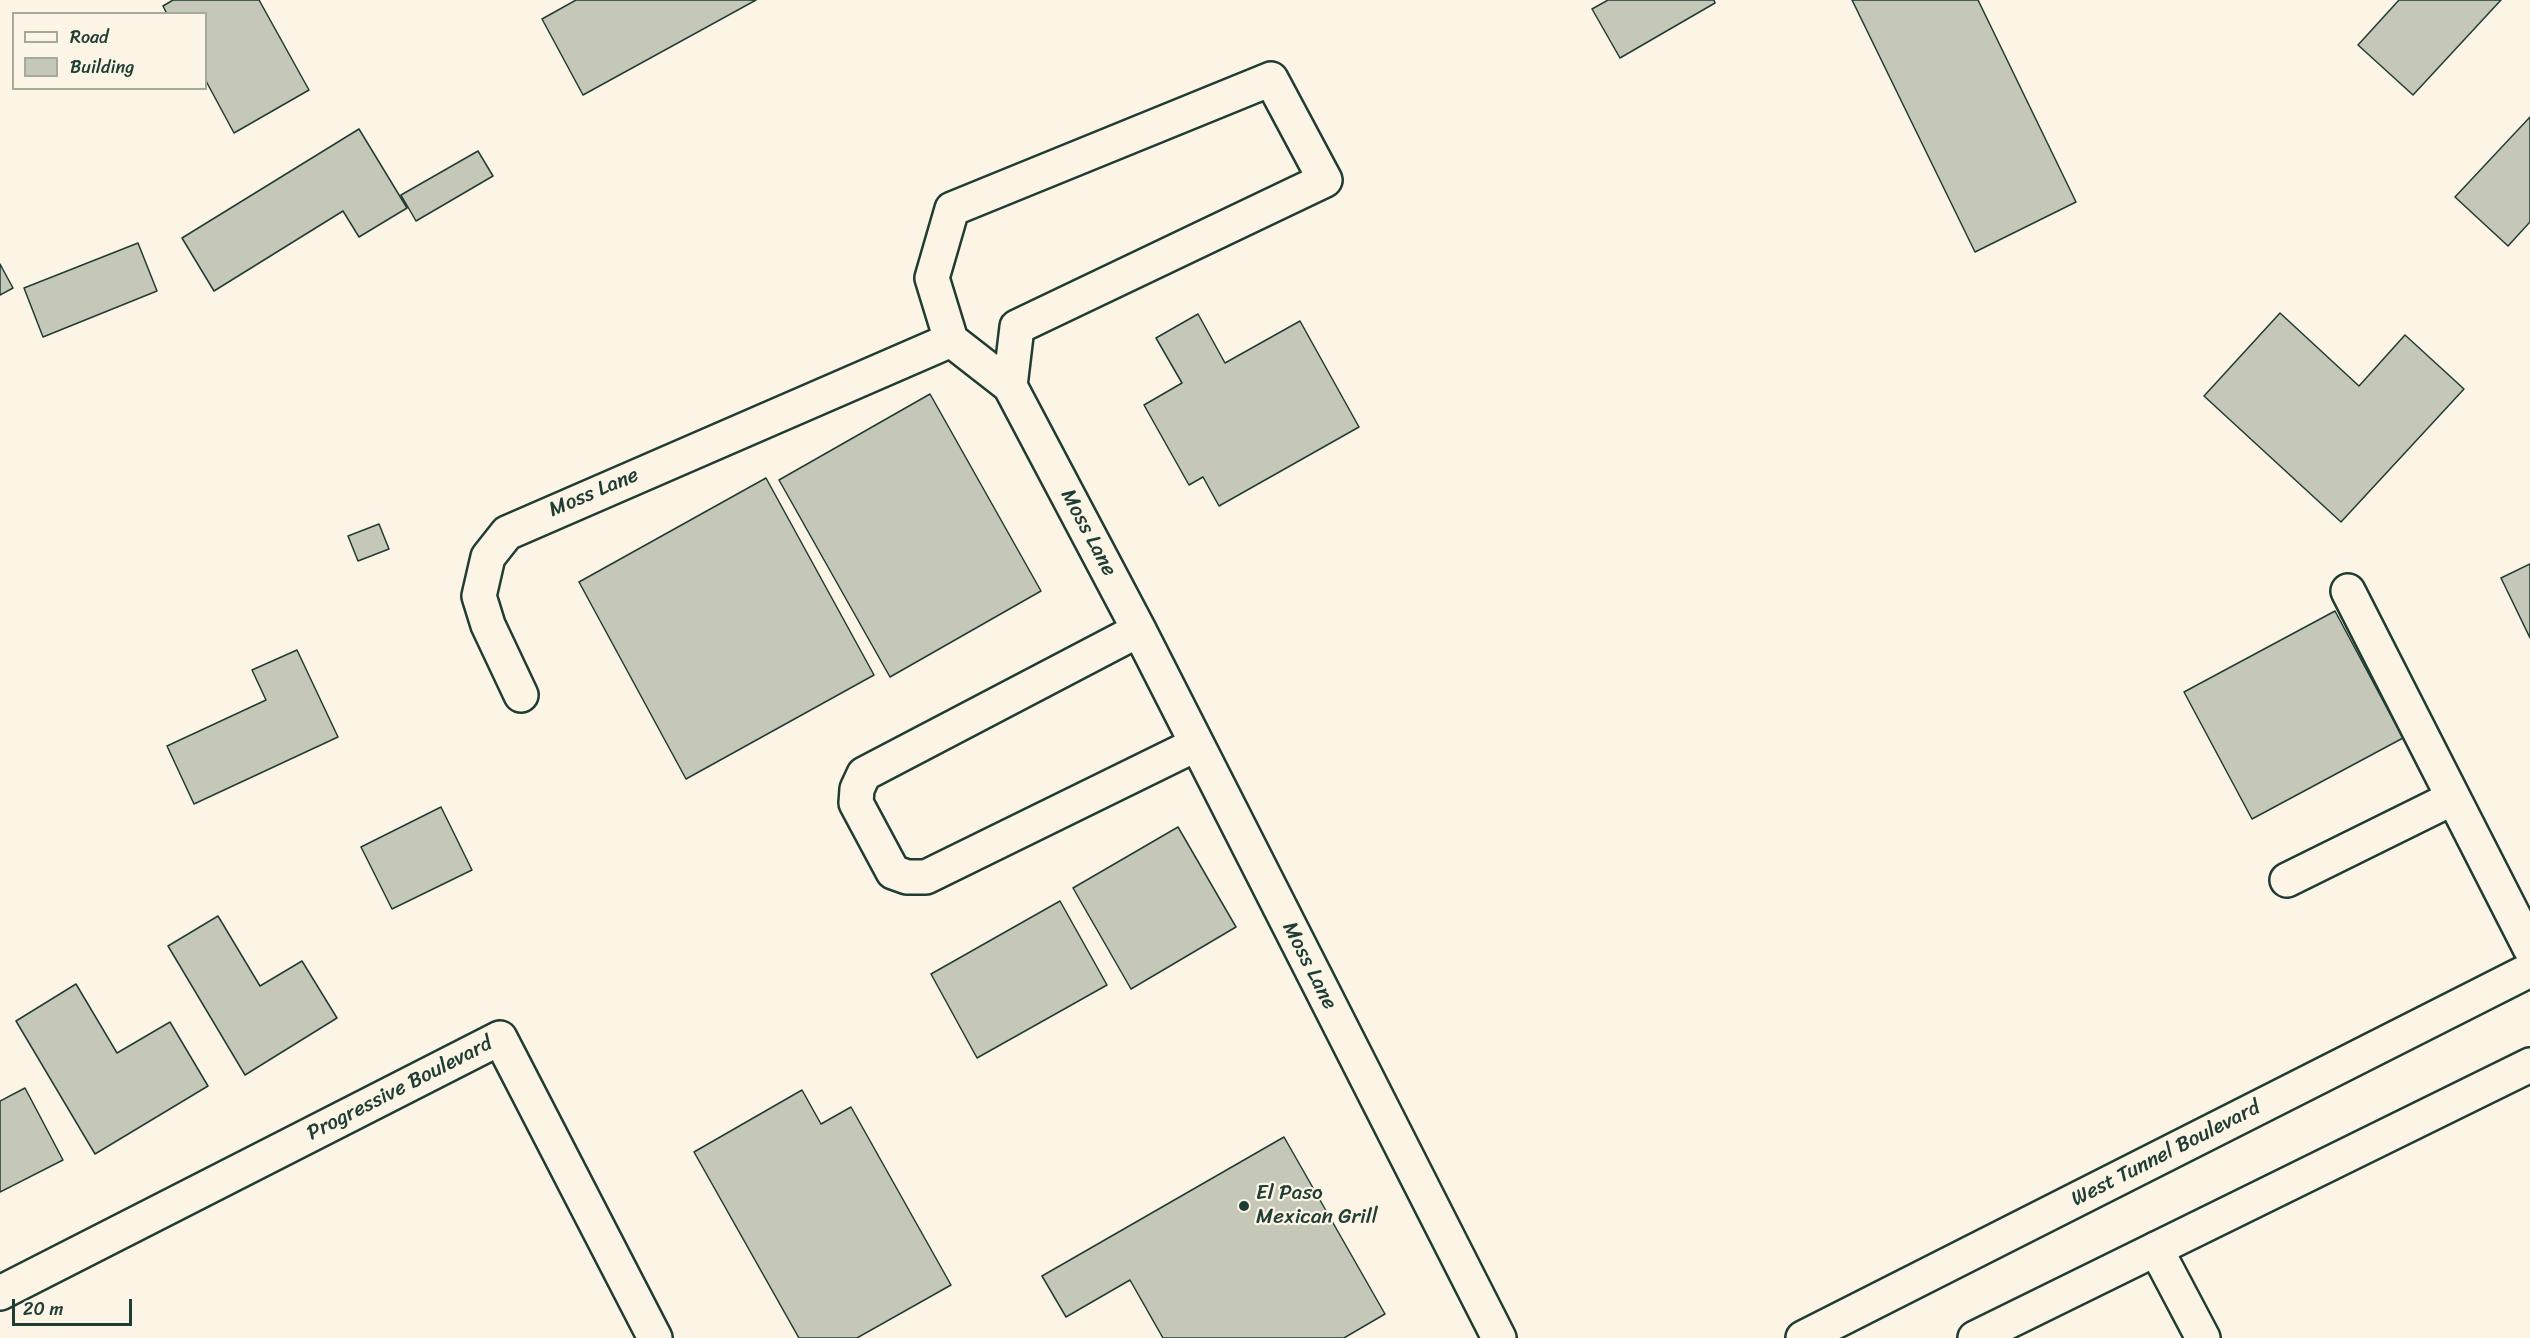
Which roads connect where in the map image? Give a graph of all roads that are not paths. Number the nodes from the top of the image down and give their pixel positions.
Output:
1 (951, 340) junction
2 (1010, 386) junction
3 (2348, 591) dead end
4 (1139, 630) junction
5 (521, 695) dead end
6 (1197, 744) junction
7 (2453, 798) junction
8 (2287, 880) dead end
9 (2530, 948) edge
10 (2530, 970) edge
11 (2530, 1065) edge
12 (2156, 1249) junction
13 (0, 1293) edge
14 (655, 1338) edge
15 (1499, 1338) edge
16 (1803, 1338) edge
17 (1975, 1338) edge
18 (2203, 1338) edge

1 - 2 street, Moss Lane
1 - 2 street
1 - 5 street, Moss Lane
2 - 4 street, Moss Lane
3 - 7 street
4 - 6 street, Moss Lane
4 - 6 street
6 - 15 street, Moss Lane
7 - 8 street
7 - 9 street
10 - 16 street, West Tunnel Boulevard
11 - 12 street
12 - 17 street
12 - 18 street
13 - 14 street, Progressive Boulevard

